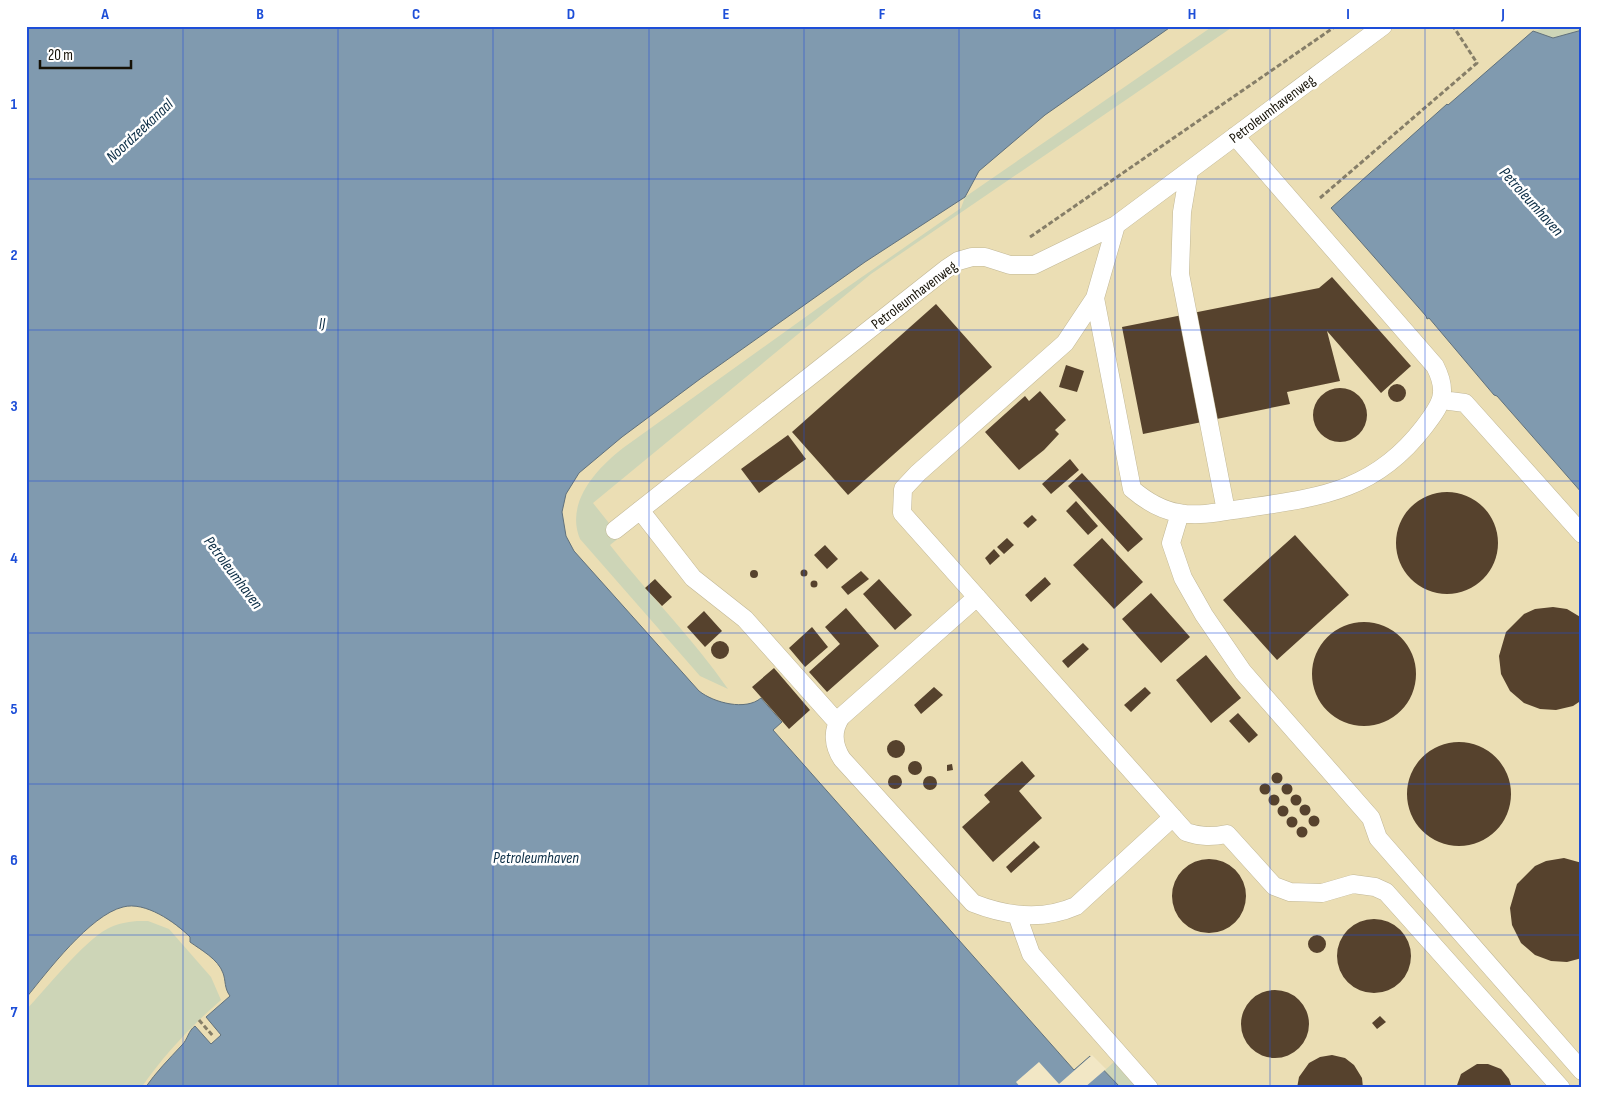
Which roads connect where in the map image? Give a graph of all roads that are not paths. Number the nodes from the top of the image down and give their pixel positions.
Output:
1 (1383, 26) edge
2 (1235, 136) junction
3 (1189, 171) junction
4 (1116, 225) junction
5 (1095, 298) junction
6 (1442, 400) junction
7 (640, 510) junction
8 (1226, 510) junction
9 (1180, 513) junction
10 (615, 530) dead end
11 (1582, 534) edge
12 (977, 597) junction
13 (837, 722) junction
14 (1173, 817) junction
15 (1018, 915) junction
16 (1582, 1071) edge
17 (1149, 1088) edge
18 (1561, 1088) edge

1 - 2 lane, Petroleumhavenweg
2 - 3 lane, Petroleumhavenweg
2 - 6 lane
3 - 4 lane, Petroleumhavenweg
3 - 8 lane
4 - 5 lane
4 - 7 lane, Petroleumhavenweg
5 - 9 lane
5 - 12 lane
6 - 8 lane
6 - 11 lane
7 - 10 lane, Petroleumhavenweg
7 - 13 lane
8 - 9 lane
9 - 16 lane
12 - 13 lane
12 - 14 lane
13 - 15 lane
14 - 15 lane
14 - 18 lane
15 - 17 lane

